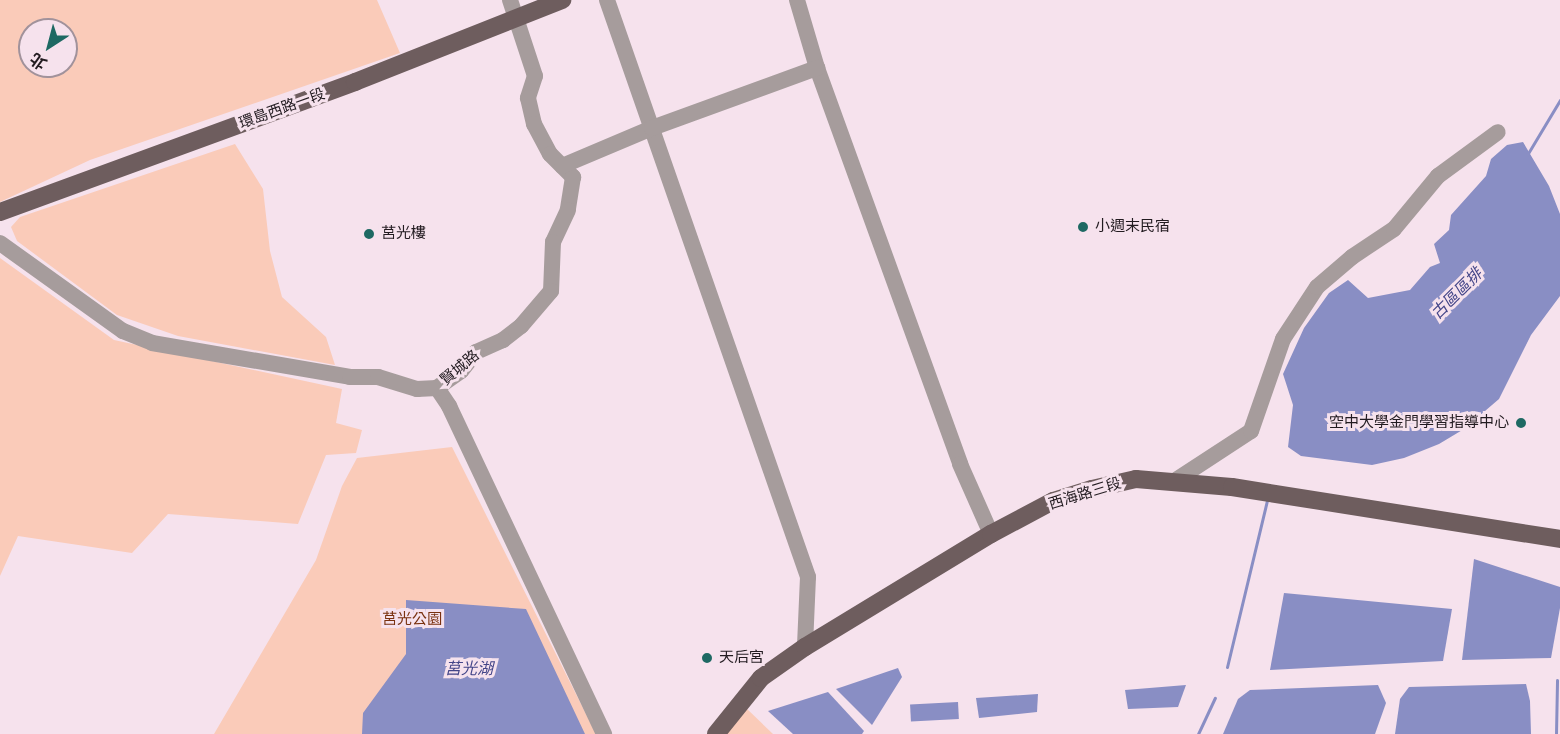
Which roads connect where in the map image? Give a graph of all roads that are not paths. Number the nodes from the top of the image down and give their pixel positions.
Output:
1 (510, 0) edge
2 (562, 0) edge
3 (607, 0) edge
4 (797, 0) edge
5 (516, 18) junction
6 (817, 68) junction
7 (652, 128) junction
8 (1498, 132) dead end
9 (562, 166) junction
10 (0, 212) edge
11 (0, 243) edge
12 (437, 388) junction
13 (1173, 483) junction
14 (991, 534) junction
15 (1560, 539) edge
16 (805, 647) junction
17 (604, 734) edge
18 (716, 734) edge

1 - 5 street, 賢城路
2 - 5 main road, 環島西路一段
3 - 7 street
4 - 6 street
5 - 9 street, 賢城路
5 - 10 main road, 環島西路一段
6 - 7 street
6 - 14 street
7 - 9 street
7 - 16 street
8 - 13 street
9 - 12 street, 賢城路
11 - 12 street
12 - 17 street, 賢城路
13 - 14 main road, 西海路三段
13 - 15 main road, 西海路三段
14 - 16 main road, 西海路三段
16 - 18 main road, 西海路三段

